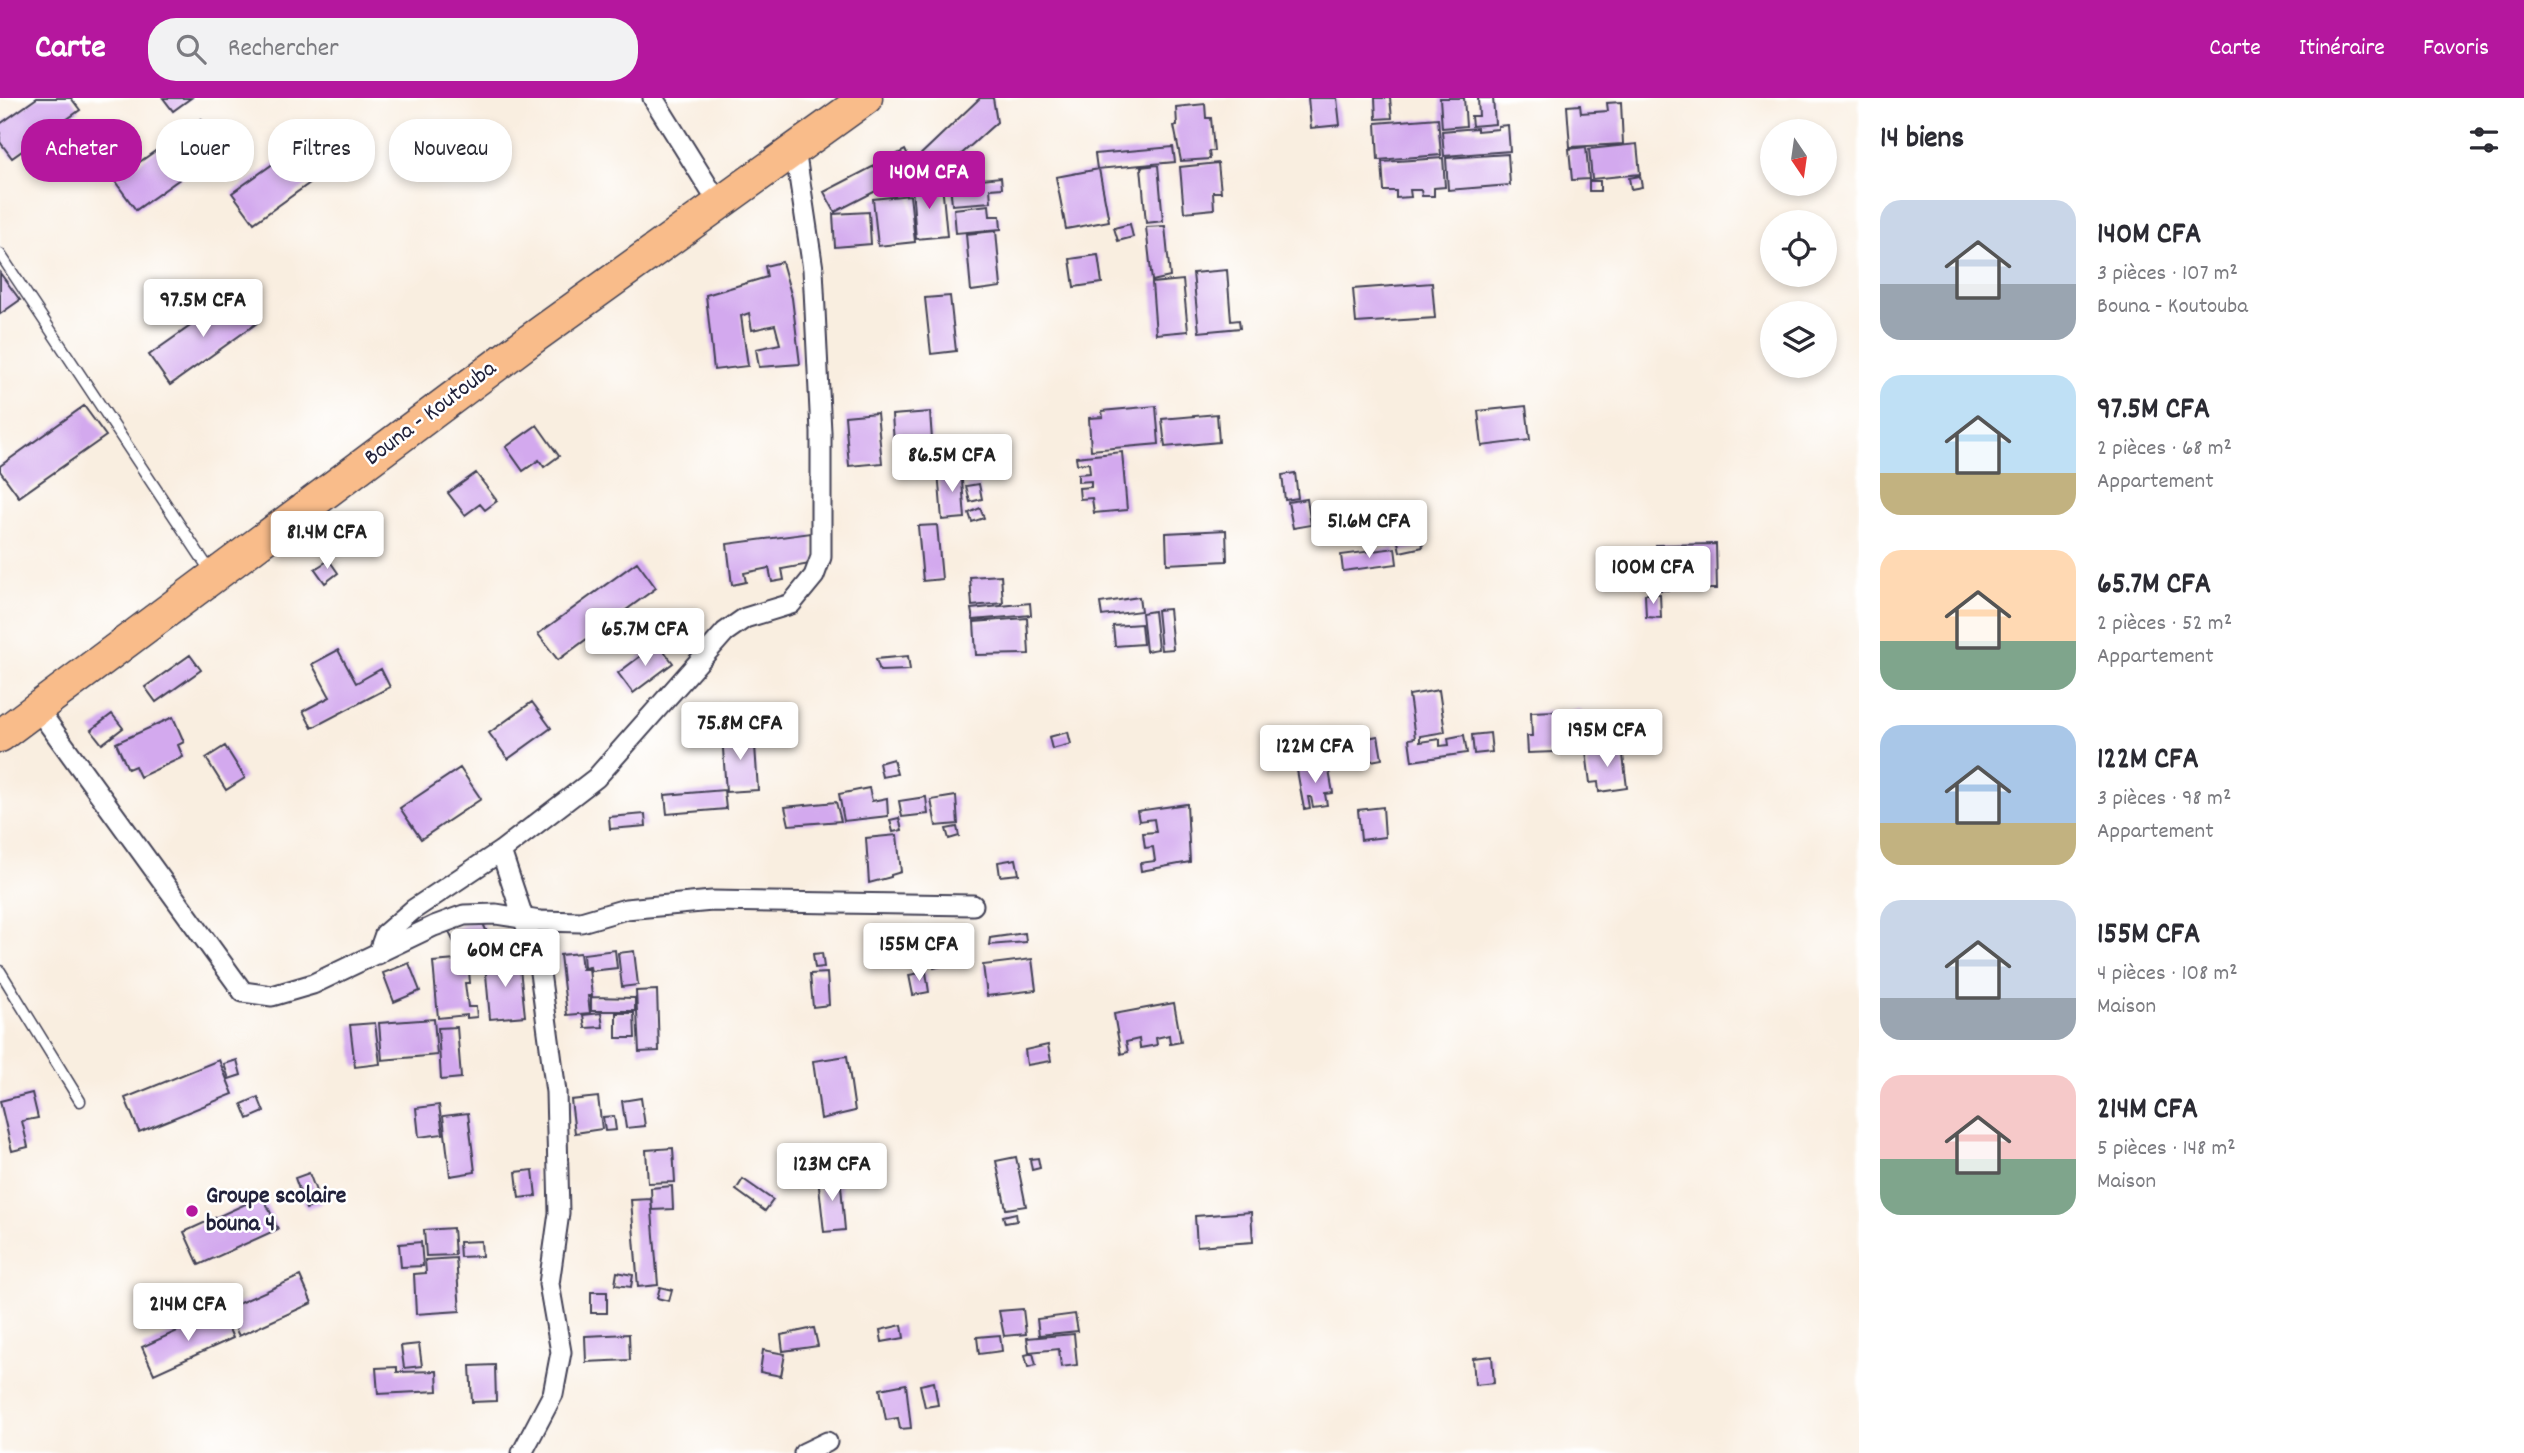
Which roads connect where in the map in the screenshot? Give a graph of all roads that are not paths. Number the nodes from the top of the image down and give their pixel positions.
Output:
1 (653, 98) edge
2 (866, 98) edge
3 (795, 149) junction
4 (719, 204) junction
5 (0, 254) edge
6 (214, 575) junction
7 (37, 708) junction
8 (0, 736) edge
9 (501, 850) junction
10 (973, 905) dead end
11 (525, 918) junction
12 (378, 954) junction
13 (0, 971) edge
14 (80, 1101) dead end
15 (827, 1442) dead end
16 (522, 1453) edge
17 (804, 1453) edge

1 - 4 street
2 - 3 main road, Bouna - Koutouba
3 - 4 main road, Bouna - Koutouba
3 - 9 street
4 - 6 main road, Bouna - Koutouba
5 - 6 lane
6 - 7 main road, Bouna - Koutouba
7 - 8 main road, Bouna - Koutouba
7 - 12 street
9 - 11 street
9 - 12 street
10 - 11 street
11 - 12 street
11 - 16 street
13 - 14 lane
15 - 17 street

